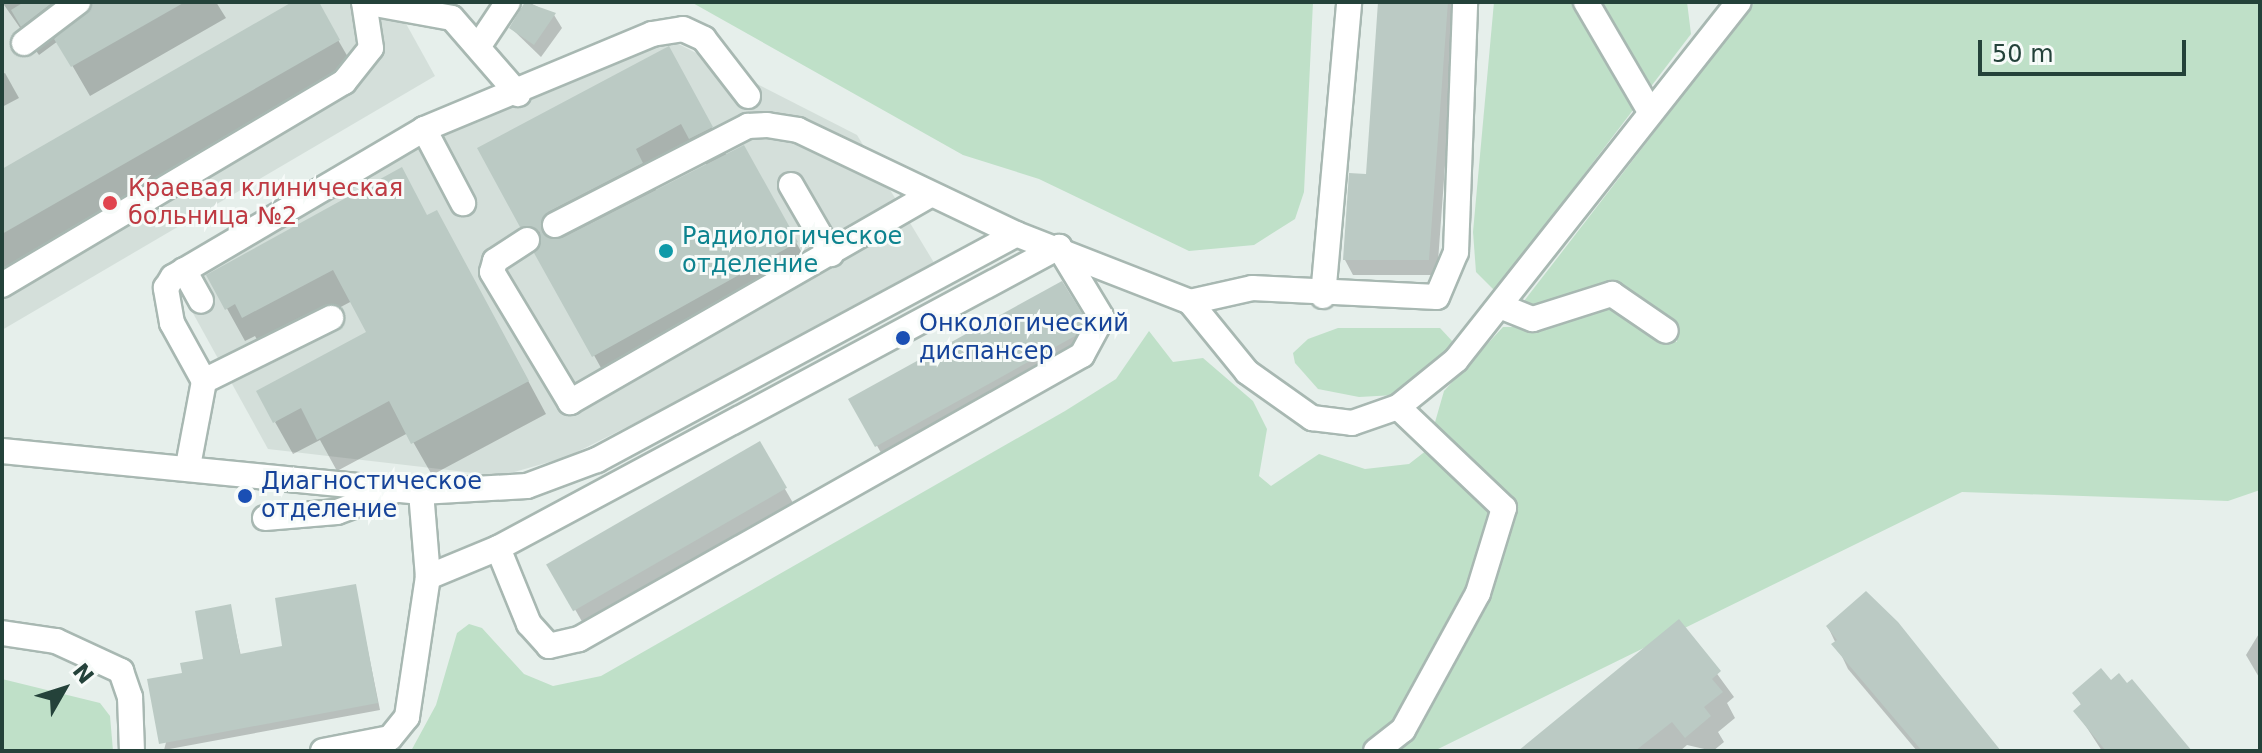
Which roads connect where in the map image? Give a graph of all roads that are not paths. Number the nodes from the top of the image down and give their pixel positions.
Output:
1 (78, 2) edge
2 (508, 2) edge
3 (1349, 2) edge
4 (1465, 2) edge
5 (1586, 2) edge
6 (1739, 2) edge
7 (24, 43) dead end
8 (480, 44) junction
9 (518, 94) junction
10 (748, 96) dead end
11 (1649, 110) junction
12 (424, 129) junction
13 (791, 185) dead end
14 (926, 197) junction
15 (463, 203) dead end
16 (555, 225) dead end
17 (1016, 234) junction
18 (527, 240) dead end
19 (1059, 247) junction
20 (831, 254) junction
21 (184, 270) junction
22 (2, 285) edge
23 (1323, 296) junction
24 (201, 301) dead end
25 (1190, 302) junction
26 (1500, 306) junction
27 (331, 318) dead end
28 (1666, 331) dead end
29 (204, 381) junction
30 (1398, 407) junction
31 (2, 451) edge
32 (188, 466) junction
33 (410, 490) junction
34 (265, 518) dead end
35 (498, 548) junction
36 (428, 577) junction
37 (2, 633) edge
38 (132, 751) edge
39 (323, 751) edge
40 (1376, 751) edge

1 - 7 lane
2 - 8 lane
3 - 23 lane
4 - 23 lane
5 - 11 lane
6 - 11 lane
8 - 9 lane
8 - 22 lane
9 - 10 lane
9 - 12 lane
11 - 26 lane
12 - 15 lane
12 - 21 lane
13 - 20 lane
14 - 16 lane
14 - 17 lane
14 - 20 lane
17 - 19 lane
17 - 33 lane
18 - 20 lane
19 - 25 lane
19 - 35 lane
19 - 35 lane
21 - 24 lane
21 - 29 lane
23 - 25 lane
25 - 30 lane
26 - 28 lane
26 - 30 lane
27 - 29 lane
29 - 32 lane
30 - 40 lane
31 - 32 lane
32 - 33 lane
33 - 34 lane
33 - 36 lane
35 - 36 lane
36 - 39 lane
37 - 38 lane

